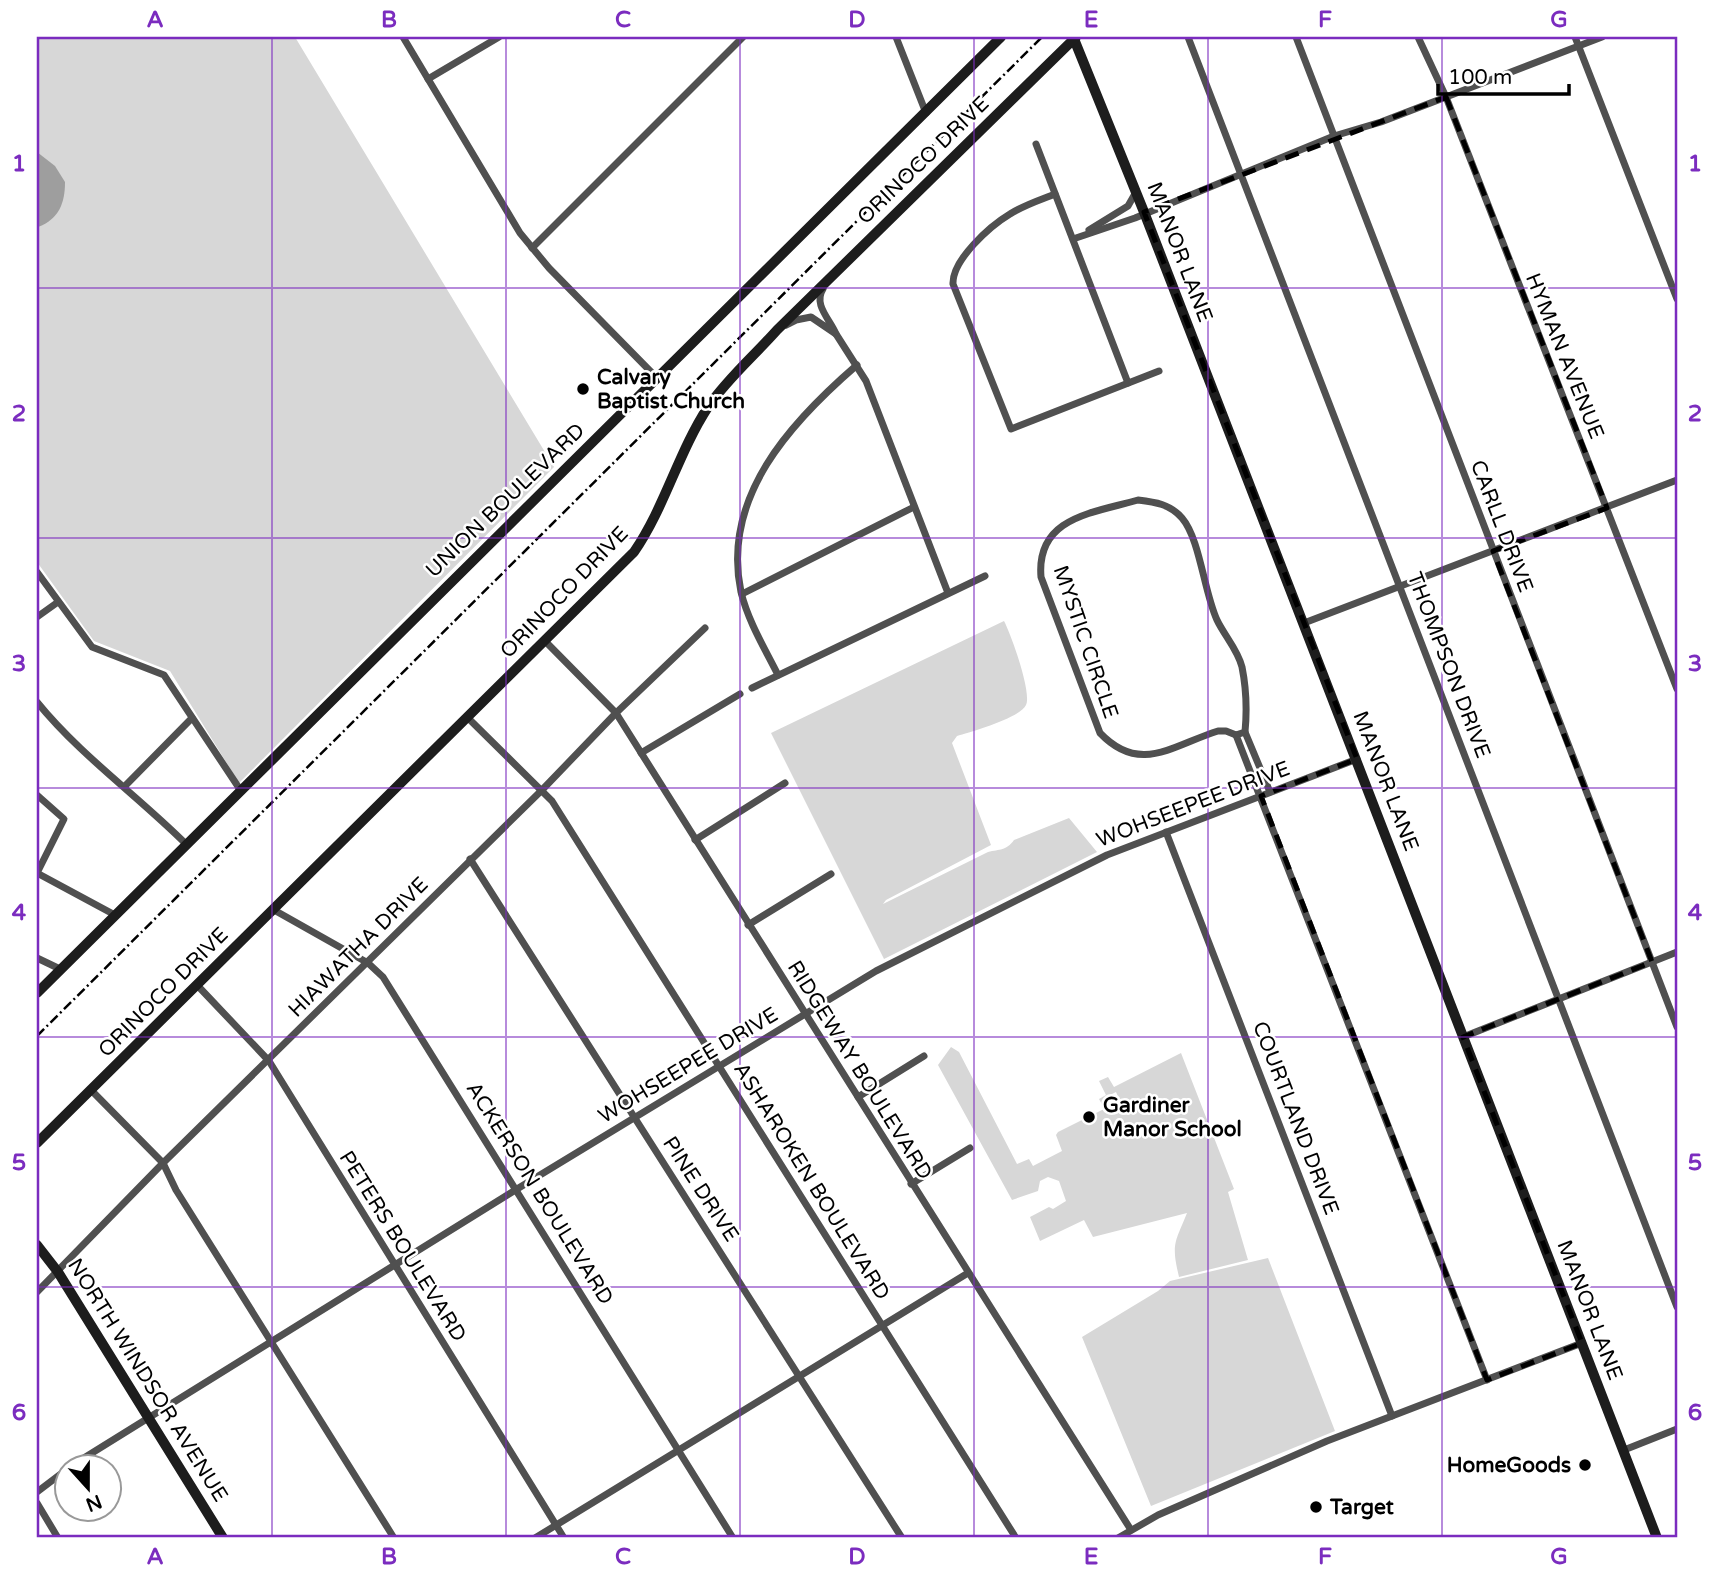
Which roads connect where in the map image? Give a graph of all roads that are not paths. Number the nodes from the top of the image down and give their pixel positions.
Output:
1 (403, 37) edge
2 (499, 37) edge
3 (730, 37) edge
4 (743, 37) edge
5 (896, 37) edge
6 (1001, 37) edge
7 (1188, 37) edge
8 (1296, 37) edge
9 (1418, 37) edge
10 (1575, 37) edge
11 (1602, 37) edge
12 (1075, 38) edge
13 (736, 44) junction
14 (1578, 46) junction
15 (428, 79) junction
16 (1446, 97) junction
17 (926, 113) junction
18 (1334, 136) junction
19 (1035, 144) dead end
20 (1241, 174) junction
21 (1136, 192) junction
22 (1055, 194) junction
23 (1144, 212) junction
24 (1076, 238) junction
25 (531, 248) junction
26 (827, 281) junction
27 (1677, 299) edge
28 (776, 330) junction
29 (835, 334) junction
30 (856, 365) junction
31 (1158, 371) dead end
32 (657, 378) junction
33 (1128, 383) junction
34 (1677, 480) edge
35 (914, 507) junction
36 (1607, 508) junction
37 (1493, 551) junction
38 (37, 572) edge
39 (985, 576) dead end
40 (1400, 588) junction
41 (948, 593) junction
42 (741, 594) junction
43 (58, 602) junction
44 (37, 617) edge
45 (1304, 623) junction
46 (705, 628) dead end
47 (545, 641) junction
48 (778, 675) junction
49 (752, 688) dead end
50 (1677, 689) edge
51 (740, 694) dead end
52 (37, 702) edge
53 (616, 713) junction
54 (192, 718) junction
55 (468, 718) junction
56 (1245, 732) junction
57 (1236, 736) junction
58 (641, 753) junction
59 (1357, 759) junction
60 (785, 783) dead end
61 (125, 786) junction
62 (542, 790) junction
63 (241, 791) junction
64 (1270, 792) junction
65 (37, 795) edge
66 (1261, 796) junction
67 (1166, 831) junction
68 (695, 840) junction
69 (186, 844) junction
70 (470, 859) junction
71 (37, 873) edge
72 (831, 874) dead end
73 (274, 910) junction
74 (115, 915) junction
75 (748, 925) junction
76 (1677, 953) edge
77 (37, 958) edge
78 (1652, 962) junction
79 (368, 963) junction
80 (60, 969) junction
81 (197, 985) junction
82 (37, 993) edge
83 (1558, 999) junction
84 (804, 1015) junction
85 (1677, 1027) edge
86 (1463, 1037) junction
87 (924, 1056) dead end
88 (269, 1061) junction
89 (719, 1066) junction
90 (91, 1090) junction
91 (858, 1097) junction
92 (635, 1118) junction
93 (37, 1143) edge
94 (970, 1148) dead end
95 (163, 1163) junction
96 (911, 1184) junction
97 (517, 1189) junction
98 (37, 1245) edge
99 (394, 1266) junction
100 (58, 1272) junction
101 (968, 1273) junction
102 (37, 1293) edge
103 (1677, 1307) edge
104 (882, 1325) junction
105 (272, 1341) junction
106 (1582, 1343) junction
107 (800, 1376) junction
108 (1487, 1380) junction
109 (1392, 1416) junction
110 (149, 1417) junction
111 (1677, 1429) edge
112 (678, 1450) junction
113 (1623, 1450) junction
114 (93, 1452) edge
115 (52, 1481) edge
116 (37, 1492) edge
117 (37, 1503) edge
118 (556, 1526) junction
119 (1131, 1530) junction
120 (58, 1538) edge
121 (223, 1538) edge
122 (394, 1538) edge
123 (536, 1538) edge
124 (564, 1538) edge
125 (733, 1538) edge
126 (902, 1538) edge
127 (1016, 1538) edge
128 (1118, 1538) edge
129 (1657, 1538) edge

1 - 15 street
2 - 15 street
3 - 13 street
4 - 13 street
5 - 17 street
6 - 17 street, UNION BOULEVARD
7 - 20 street, THOMPSON DRIVE
8 - 18 street, CARLL DRIVE
9 - 16 street, HYMAN AVENUE
10 - 14 street
11 - 14 street
12 - 21 street, MANOR LANE
12 - 26 street, ORINOCO DRIVE
13 - 25 street
14 - 16 street
14 - 27 street
15 - 25 street
16 - 18 street
16 - 36 street, HYMAN AVENUE
17 - 32 street, UNION BOULEVARD
18 - 20 street
18 - 37 street, CARLL DRIVE
19 - 22 street
20 - 23 street
20 - 40 street, THOMPSON DRIVE
21 - 23 street, MANOR LANE
21 - 24 street
22 - 24 street
22 - 33 street
23 - 24 street
23 - 45 street, MANOR LANE
24 - 33 street
25 - 32 street
26 - 28 street, ORINOCO DRIVE
26 - 29 street
28 - 29 street
28 - 47 street, ORINOCO DRIVE
29 - 30 street
30 - 35 street
30 - 42 street
31 - 33 street
32 - 63 street, UNION BOULEVARD
34 - 36 street
35 - 41 street
35 - 42 street
36 - 37 street
36 - 50 street, HYMAN AVENUE
37 - 40 street
37 - 78 street, CARLL DRIVE
38 - 43 street
39 - 41 street
40 - 45 street
40 - 83 street, THOMPSON DRIVE
41 - 48 street
42 - 48 street
43 - 44 street
43 - 54 street
45 - 59 street, MANOR LANE
46 - 53 street, HIAWATHA DRIVE
47 - 53 street, RIDGEWAY BOULEVARD
47 - 55 street, ORINOCO DRIVE
48 - 49 street
51 - 58 street
52 - 61 street
53 - 58 street, RIDGEWAY BOULEVARD
53 - 62 street, HIAWATHA DRIVE
54 - 61 street
54 - 63 street
55 - 62 street, ASHAROKEN BOULEVARD
55 - 73 street, ORINOCO DRIVE
56 - 57 street, MYSTIC CIRCLE
56 - 57 street, MYSTIC CIRCLE
56 - 64 street, MYSTIC CIRCLE
57 - 66 street
58 - 68 street, RIDGEWAY BOULEVARD
59 - 64 street, WOHSEEPEE DRIVE
59 - 86 street, MANOR LANE
60 - 68 street
61 - 69 street
62 - 70 street, HIAWATHA DRIVE
62 - 89 street, ASHAROKEN BOULEVARD
63 - 69 street, UNION BOULEVARD
64 - 66 street, WOHSEEPEE DRIVE
65 - 71 street
66 - 67 street, WOHSEEPEE DRIVE
66 - 108 street
67 - 84 street, WOHSEEPEE DRIVE
67 - 109 street, COURTLAND DRIVE
68 - 75 street, RIDGEWAY BOULEVARD
69 - 74 street, UNION BOULEVARD
70 - 79 street, HIAWATHA DRIVE
70 - 92 street, PINE DRIVE
71 - 74 street
72 - 75 street
73 - 79 street, ACKERSON BOULEVARD
73 - 81 street, ORINOCO DRIVE
74 - 80 street, UNION BOULEVARD
75 - 84 street, RIDGEWAY BOULEVARD
76 - 78 street
77 - 80 street
78 - 83 street
78 - 85 street, CARLL DRIVE
79 - 88 street, HIAWATHA DRIVE
79 - 97 street, ACKERSON BOULEVARD
80 - 82 street, UNION BOULEVARD
81 - 88 street, PETERS BOULEVARD
81 - 90 street, ORINOCO DRIVE
83 - 86 street
83 - 103 street, THOMPSON DRIVE
84 - 89 street, WOHSEEPEE DRIVE
84 - 91 street, RIDGEWAY BOULEVARD
86 - 106 street, MANOR LANE
87 - 91 street
88 - 95 street, HIAWATHA DRIVE
88 - 99 street, PETERS BOULEVARD
89 - 92 street, WOHSEEPEE DRIVE
89 - 104 street, ASHAROKEN BOULEVARD
90 - 93 street, ORINOCO DRIVE
90 - 95 street
91 - 96 street, RIDGEWAY BOULEVARD
92 - 97 street, WOHSEEPEE DRIVE
92 - 107 street, PINE DRIVE
94 - 96 street
95 - 100 street, HIAWATHA DRIVE
95 - 105 street
96 - 101 street, RIDGEWAY BOULEVARD
97 - 99 street, WOHSEEPEE DRIVE
97 - 112 street, ACKERSON BOULEVARD
98 - 100 street, NORTH WINDSOR AVENUE
99 - 105 street, WOHSEEPEE DRIVE
99 - 118 street, PETERS BOULEVARD
100 - 102 street, HIAWATHA DRIVE
100 - 110 street, NORTH WINDSOR AVENUE
101 - 104 street
101 - 119 street, RIDGEWAY BOULEVARD
104 - 107 street
104 - 127 street, ASHAROKEN BOULEVARD
105 - 110 street, WOHSEEPEE DRIVE
105 - 122 street
106 - 108 street
106 - 113 street, MANOR LANE
107 - 112 street
107 - 126 street, PINE DRIVE
108 - 109 street
109 - 119 street
110 - 114 street, WOHSEEPEE DRIVE
110 - 121 street, NORTH WINDSOR AVENUE
111 - 113 street
112 - 118 street
112 - 125 street, ACKERSON BOULEVARD
113 - 129 street, MANOR LANE
115 - 116 street
117 - 120 street
118 - 123 street
118 - 124 street, PETERS BOULEVARD
119 - 128 street

